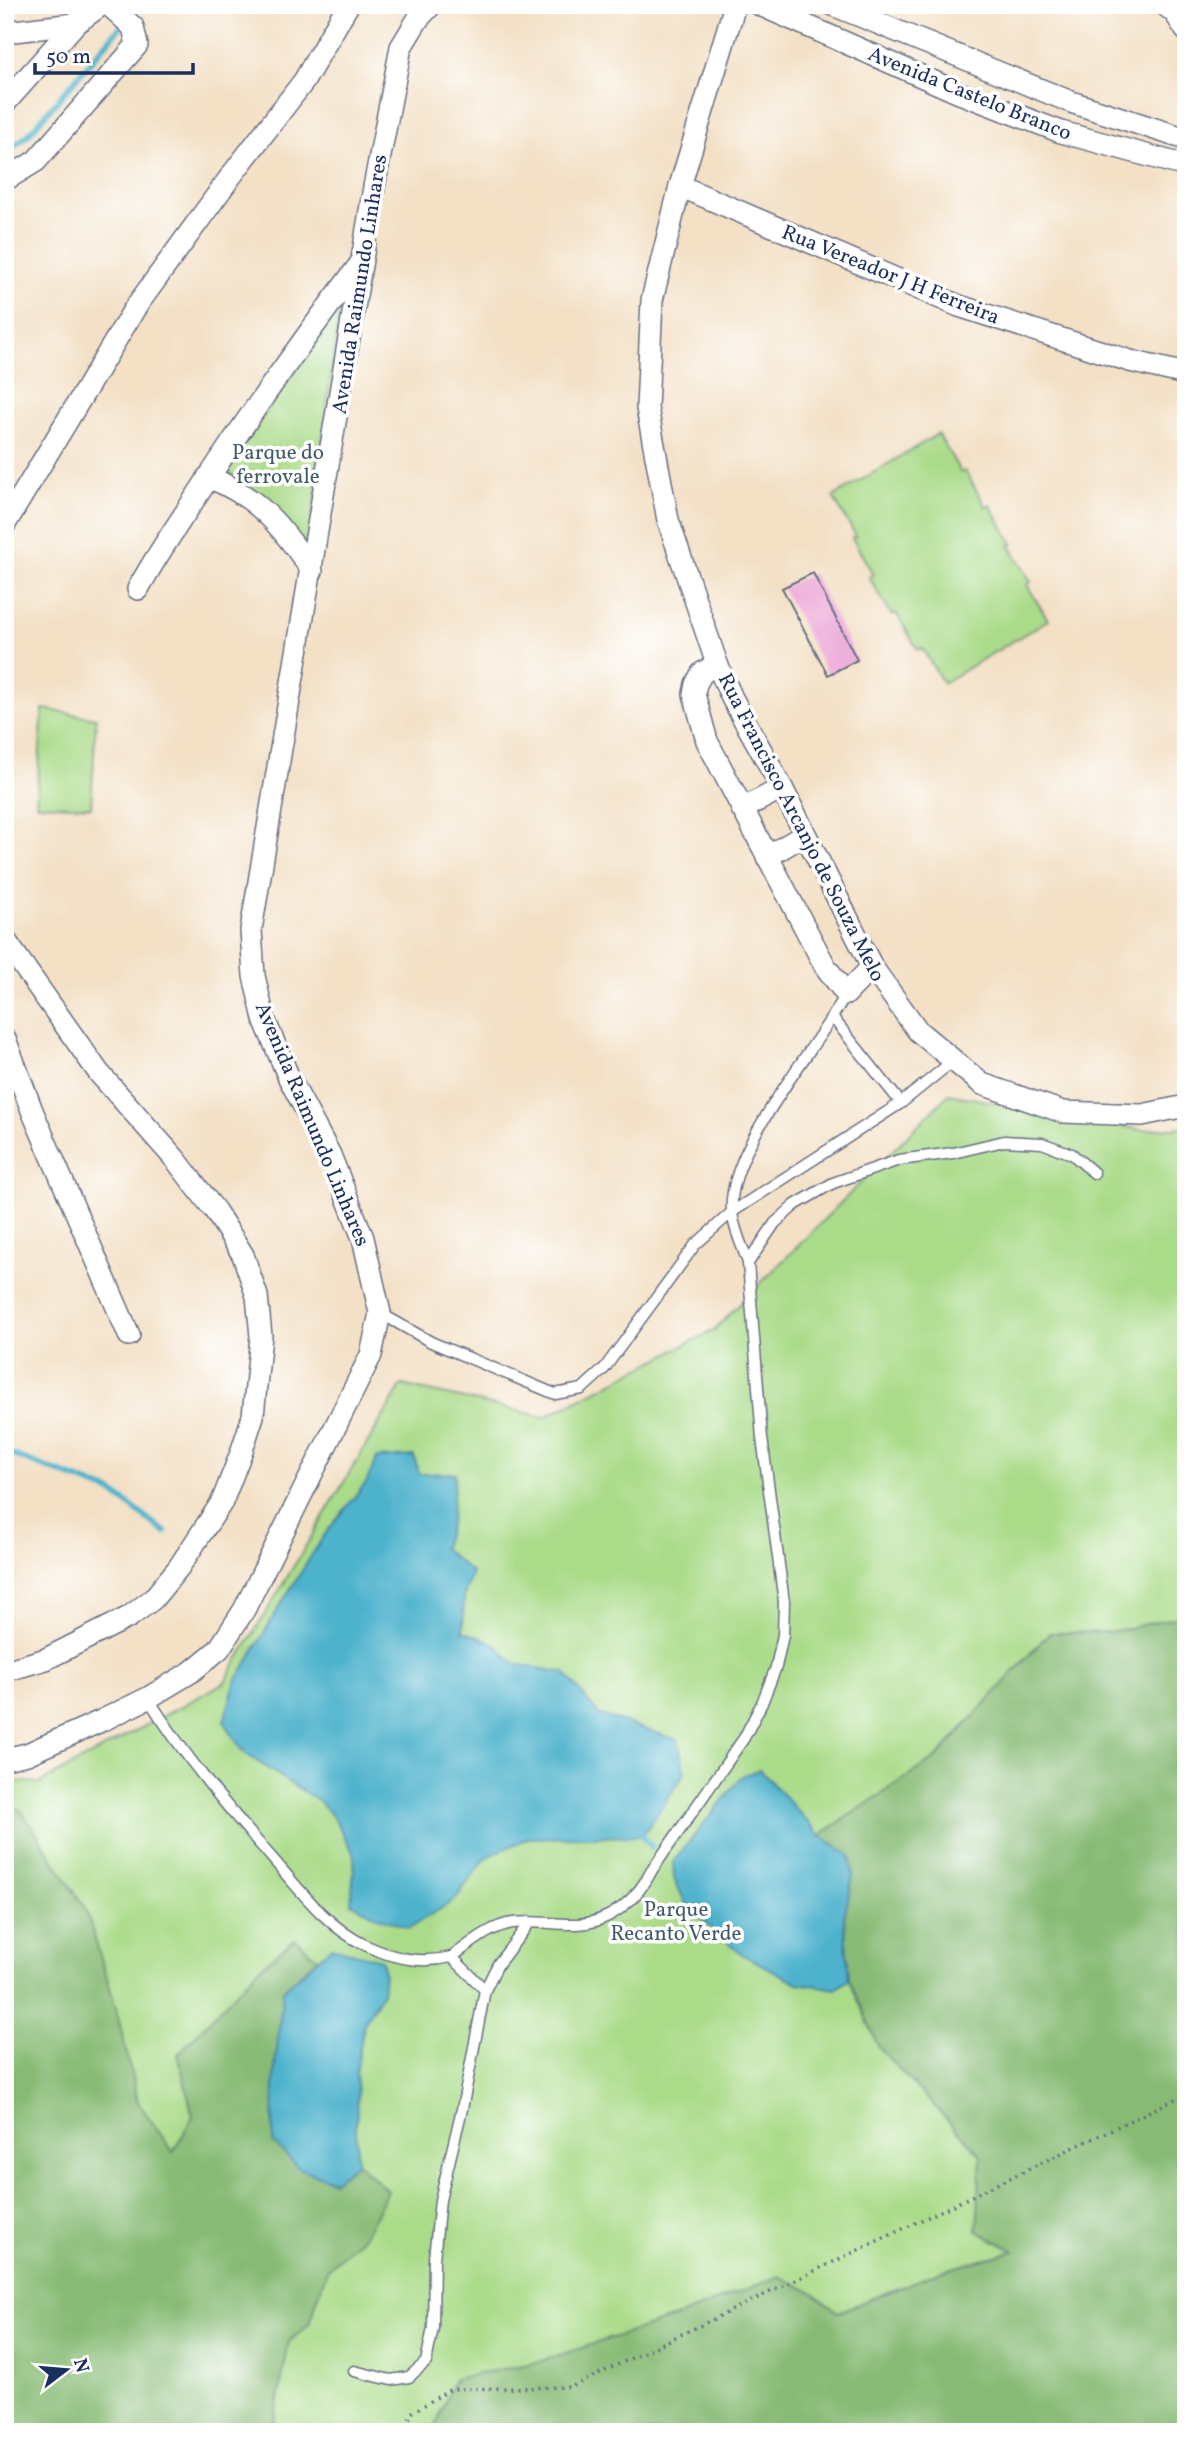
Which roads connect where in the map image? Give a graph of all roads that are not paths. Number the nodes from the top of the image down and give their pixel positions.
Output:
1 (101, 5) edge
2 (108, 5) edge
3 (348, 5) edge
4 (431, 5) edge
5 (735, 5) edge
6 (760, 5) edge
7 (833, 5) edge
8 (1165, 5) edge
9 (75, 24) junction
10 (1186, 30) edge
11 (5, 32) edge
12 (5, 103) edge
13 (1186, 139) edge
14 (1186, 166) edge
15 (5, 180) edge
16 (680, 186) junction
17 (362, 261) junction
18 (1186, 374) edge
19 (208, 477) junction
20 (5, 523) edge
21 (312, 571) junction
22 (138, 589) dead end
23 (718, 664) junction
24 (782, 788) junction
25 (742, 809) junction
26 (804, 835) junction
27 (767, 857) junction
28 (5, 940) edge
29 (872, 967) junction
30 (846, 994) junction
31 (833, 1018) junction
32 (5, 1039) edge
33 (953, 1061) junction
34 (901, 1103) junction
35 (1186, 1106) edge
36 (1094, 1173) dead end
37 (732, 1212) junction
38 (748, 1263) junction
39 (380, 1313) junction
40 (129, 1335) dead end
41 (5, 1671) edge
42 (148, 1698) junction
43 (5, 1759) edge
44 (530, 1922) junction
45 (452, 1957) junction
46 (485, 1990) junction
47 (354, 2371) dead end

1 - 9 street
2 - 15 street
3 - 20 street
4 - 17 street, Avenida Raimundo Linhares
5 - 16 street, Rua Francisco Arcanjo de Souza Melo
6 - 14 street, Avenida Castelo Branco
7 - 13 street, Avenida Castelo Branco
8 - 10 street
9 - 11 street
9 - 12 street
16 - 18 street, Rua Vereador J H Ferreira
16 - 23 street, Rua Francisco Arcanjo de Souza Melo
17 - 19 street
17 - 21 street, Avenida Raimundo Linhares
19 - 21 street
19 - 22 street
21 - 39 street, Avenida Raimundo Linhares
23 - 24 street, Rua Francisco Arcanjo de Souza Melo
23 - 25 street
24 - 25 street
24 - 26 street, Rua Francisco Arcanjo de Souza Melo
25 - 27 street
26 - 27 street
26 - 29 street, Rua Francisco Arcanjo de Souza Melo
27 - 30 street
28 - 41 street
29 - 30 street
29 - 33 street, Rua Francisco Arcanjo de Souza Melo
30 - 31 lane
31 - 34 lane
31 - 37 lane
32 - 40 street
33 - 34 lane
33 - 35 street, Rua Francisco Arcanjo de Souza Melo
34 - 37 lane
36 - 38 lane
37 - 38 lane
37 - 39 lane
38 - 44 lane
39 - 42 street, Avenida Raimundo Linhares
42 - 43 street, Avenida Raimundo Linhares
42 - 45 lane
44 - 45 lane
44 - 46 lane
45 - 46 lane
46 - 47 lane

